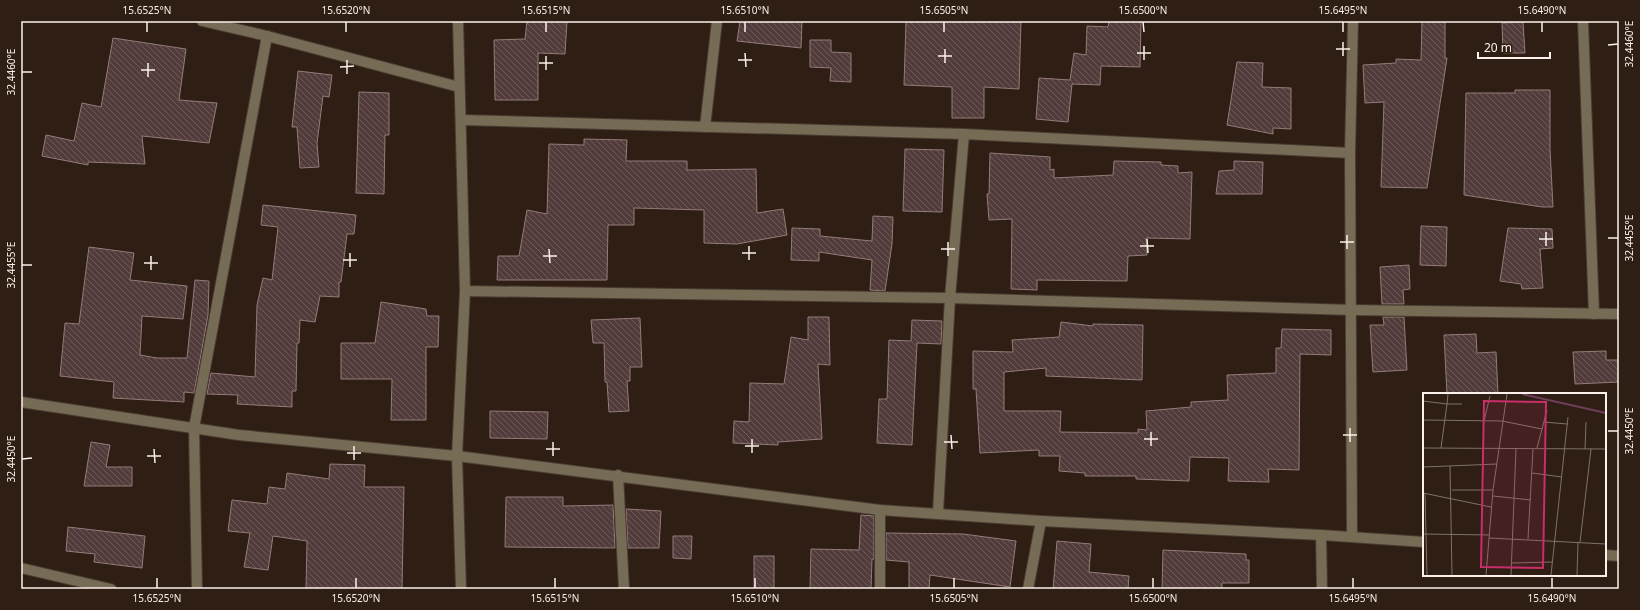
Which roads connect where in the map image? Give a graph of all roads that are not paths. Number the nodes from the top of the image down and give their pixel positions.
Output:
1 (202, 21) edge
2 (458, 21) edge
3 (717, 21) edge
4 (1353, 21) edge
5 (1584, 21) edge
6 (267, 36) junction
7 (459, 87) junction
8 (462, 120) junction
9 (705, 127) junction
10 (964, 134) junction
11 (1350, 153) junction
12 (465, 290) junction
13 (950, 298) junction
14 (1352, 310) junction
15 (1594, 314) junction
16 (1619, 314) edge
17 (21, 402) edge
18 (194, 428) junction
19 (457, 456) junction
20 (618, 475) junction
21 (880, 510) junction
22 (938, 512) junction
23 (1041, 521) junction
24 (1322, 535) junction
25 (1352, 536) junction
26 (1423, 542) edge
27 (1606, 555) edge
28 (1619, 556) edge
29 (21, 568) edge
30 (111, 589) edge
31 (197, 589) edge
32 (461, 589) edge
33 (624, 589) edge
34 (880, 589) edge
35 (1028, 589) edge
36 (1322, 589) edge

1 - 6 street
2 - 7 street
3 - 9 street
4 - 11 street
5 - 15 street
6 - 7 street
6 - 18 street
7 - 8 street
8 - 9 street
8 - 12 street
9 - 10 street
10 - 11 street
10 - 13 street
11 - 14 street
12 - 13 street
12 - 19 street
13 - 14 street
13 - 22 street
14 - 15 street
14 - 25 street
15 - 16 street
17 - 18 street
18 - 19 street
18 - 31 street
19 - 20 street
19 - 32 street
20 - 21 street
20 - 33 street
21 - 22 street
21 - 34 street
22 - 23 street
23 - 24 street
23 - 35 street
24 - 25 street
24 - 36 street
25 - 26 street
27 - 28 street
29 - 30 street

